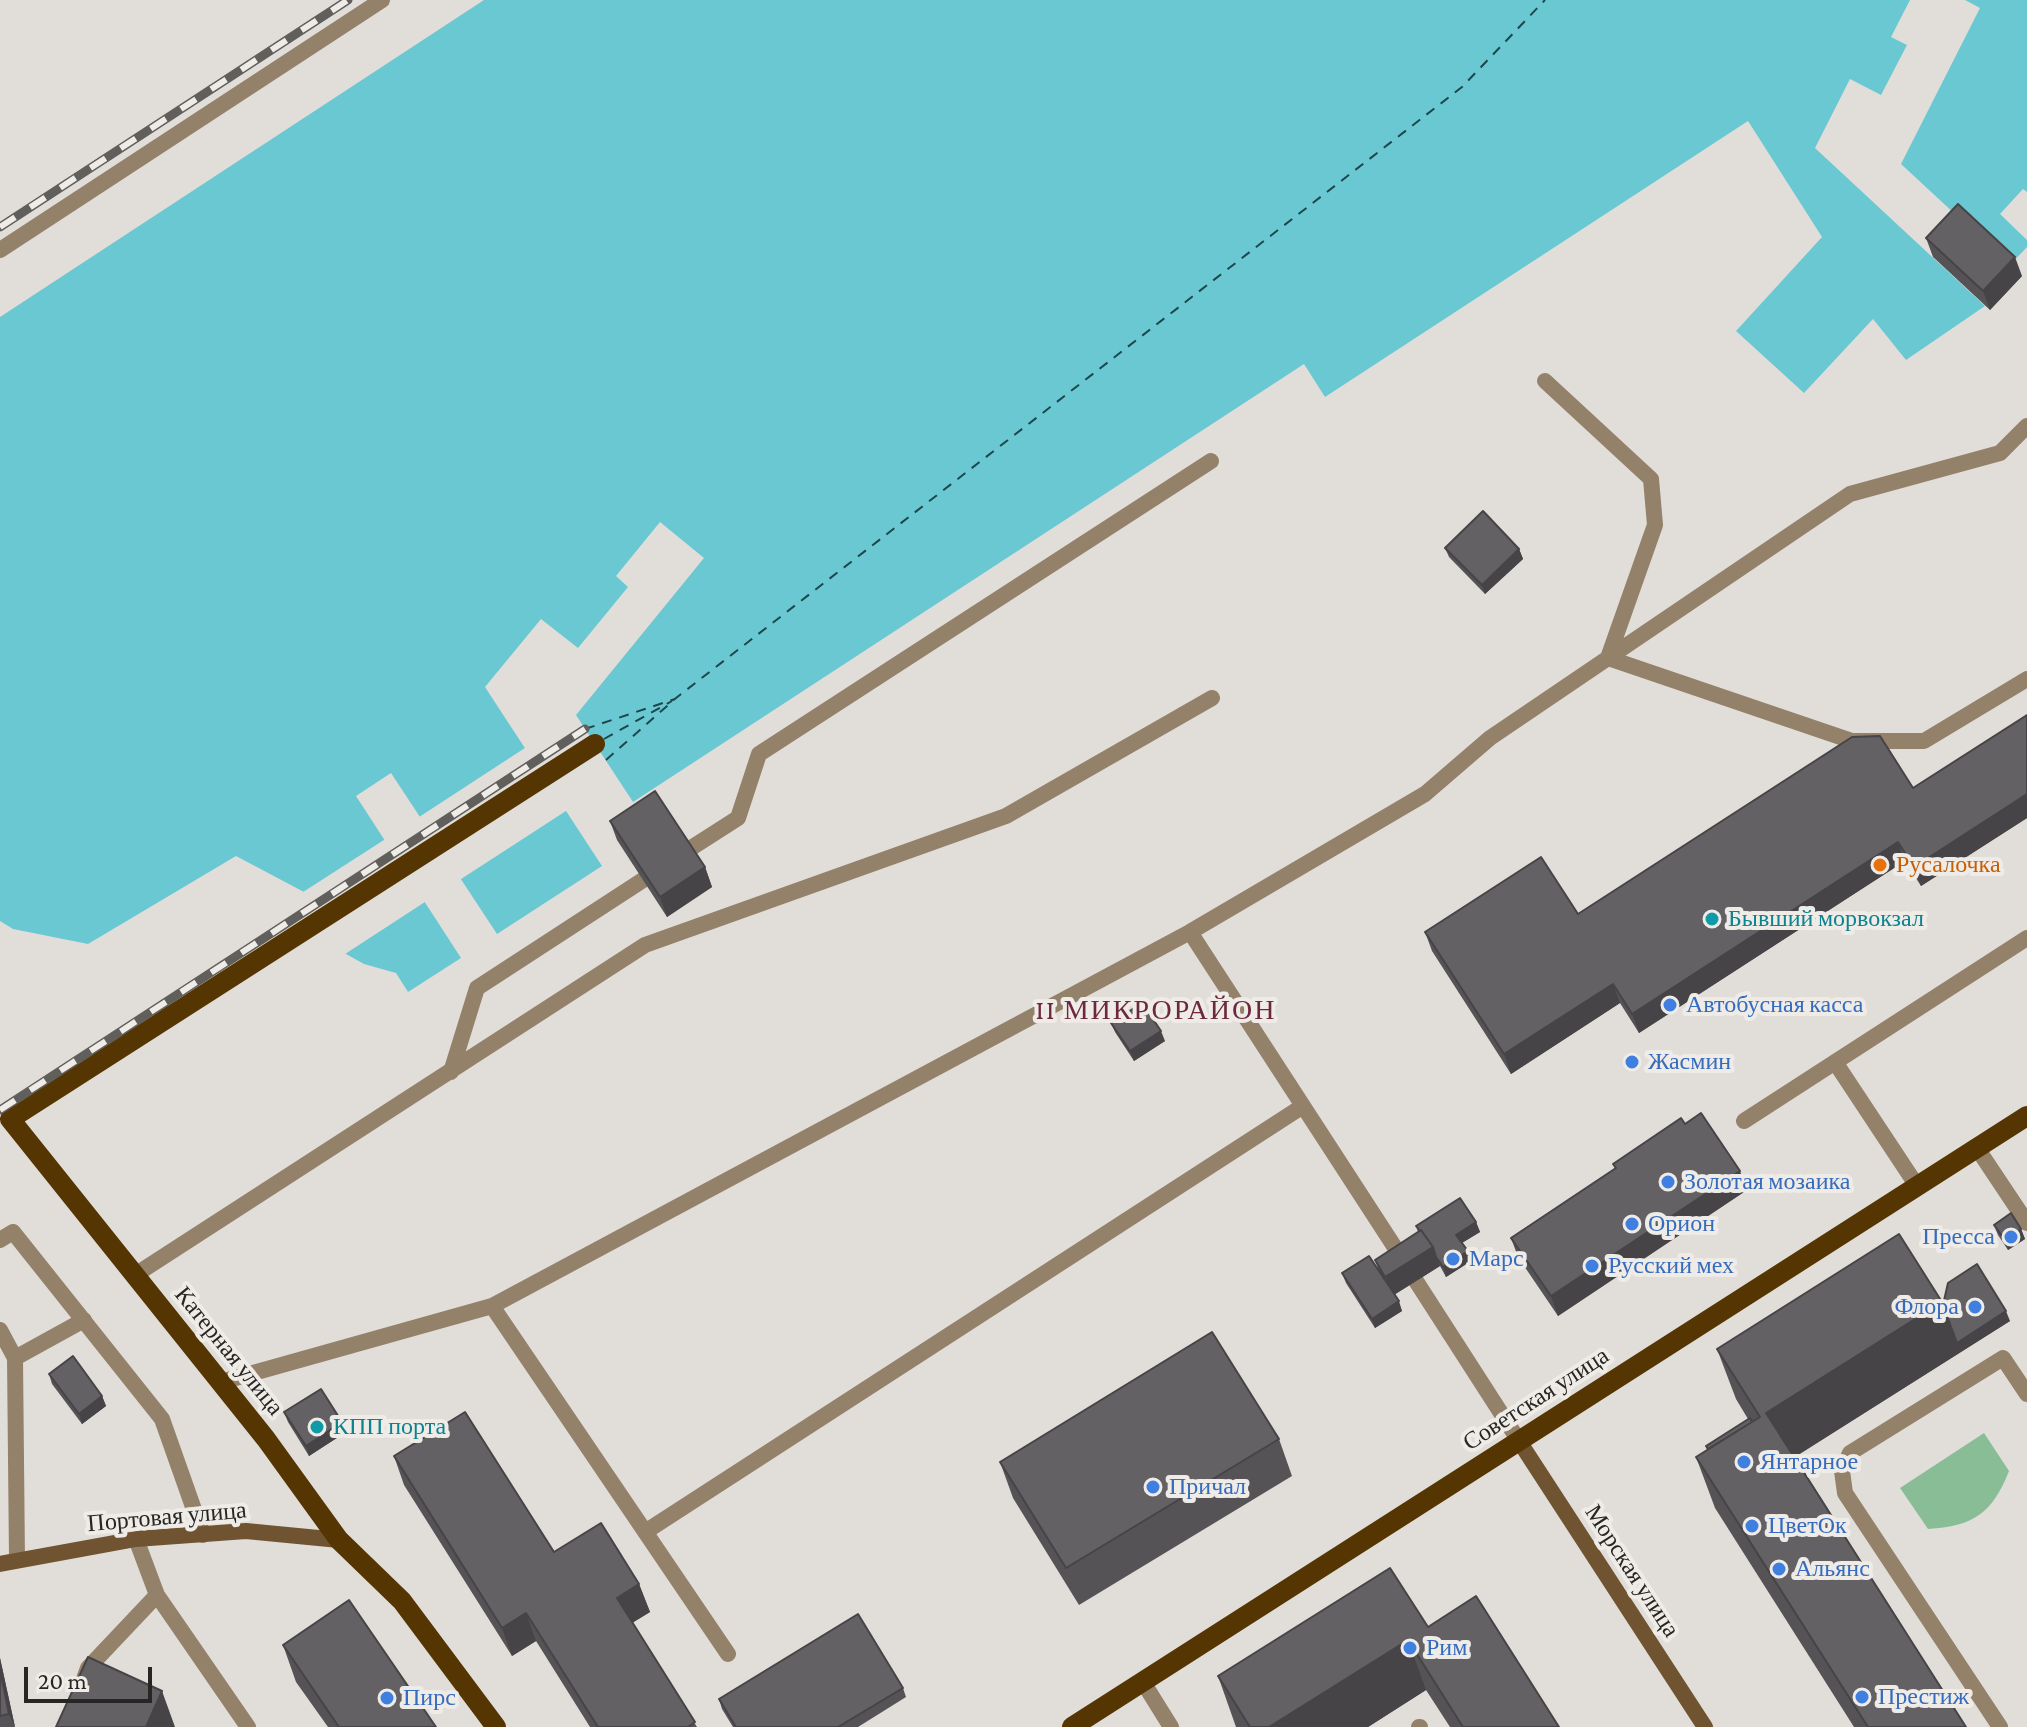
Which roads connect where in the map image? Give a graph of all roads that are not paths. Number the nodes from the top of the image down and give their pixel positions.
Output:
1 (382, 0) edge
2 (0, 250) edge
3 (1545, 381) dead end
4 (2027, 426) edge
5 (1211, 461) dead end
6 (1608, 658) junction
7 (2027, 679) edge
8 (1212, 698) dead end
9 (595, 744) dead end
10 (688, 850) edge
11 (643, 880) edge
12 (1190, 932) junction
13 (2027, 938) edge
14 (1835, 1062) junction
15 (451, 1072) junction
16 (1303, 1106) junction
17 (2027, 1116) edge
18 (1744, 1121) dead end
19 (1977, 1148) junction
20 (1917, 1186) junction
21 (2027, 1223) edge
22 (0, 1240) edge
23 (1406, 1264) edge
24 (135, 1275) junction
25 (1416, 1281) edge
26 (492, 1306) junction
27 (84, 1320) junction
28 (0, 1330) edge
29 (15, 1358) junction
30 (221, 1382) junction
31 (2027, 1394) edge
32 (1519, 1441) junction
33 (645, 1532) junction
34 (203, 1535) junction
35 (136, 1539) junction
36 (339, 1540) junction
37 (17, 1560) junction
38 (0, 1564) edge
39 (157, 1595) junction
40 (728, 1654) dead end
41 (1143, 1682) junction
42 (77, 1692) edge
43 (248, 1727) edge
44 (496, 1727) edge
45 (1072, 1727) edge
46 (1171, 1727) edge
47 (1705, 1727) edge
48 (2000, 1727) edge

1 - 2 lane
3 - 6 lane
4 - 6 lane
5 - 10 lane
6 - 7 lane
6 - 12 lane
8 - 15 lane
9 - 24 main road, Катерная улица
11 - 15 lane
12 - 16 lane
12 - 26 lane
13 - 14 lane
14 - 18 lane
14 - 20 lane
15 - 24 lane
16 - 23 lane
16 - 33 lane
17 - 19 main road, Советская улица
19 - 20 main road, Советская улица
19 - 21 lane
20 - 32 main road, Советская улица
22 - 27 lane
24 - 30 main road, Катерная улица
25 - 32 lane
26 - 30 lane
26 - 33 lane
27 - 29 lane
27 - 34 lane
28 - 29 lane
29 - 37 lane
30 - 36 main road, Катерная улица
31 - 48 lane
32 - 41 main road, Советская улица
32 - 47 street, Морская улица
33 - 40 lane
34 - 35 street, Портовая улица
34 - 36 street, Портовая улица
35 - 37 street, Портовая улица
35 - 39 lane
36 - 44 main road, Катерная улица
37 - 38 street, Портовая улица
39 - 42 lane
39 - 43 lane
41 - 45 main road, Советская улица
41 - 46 lane

